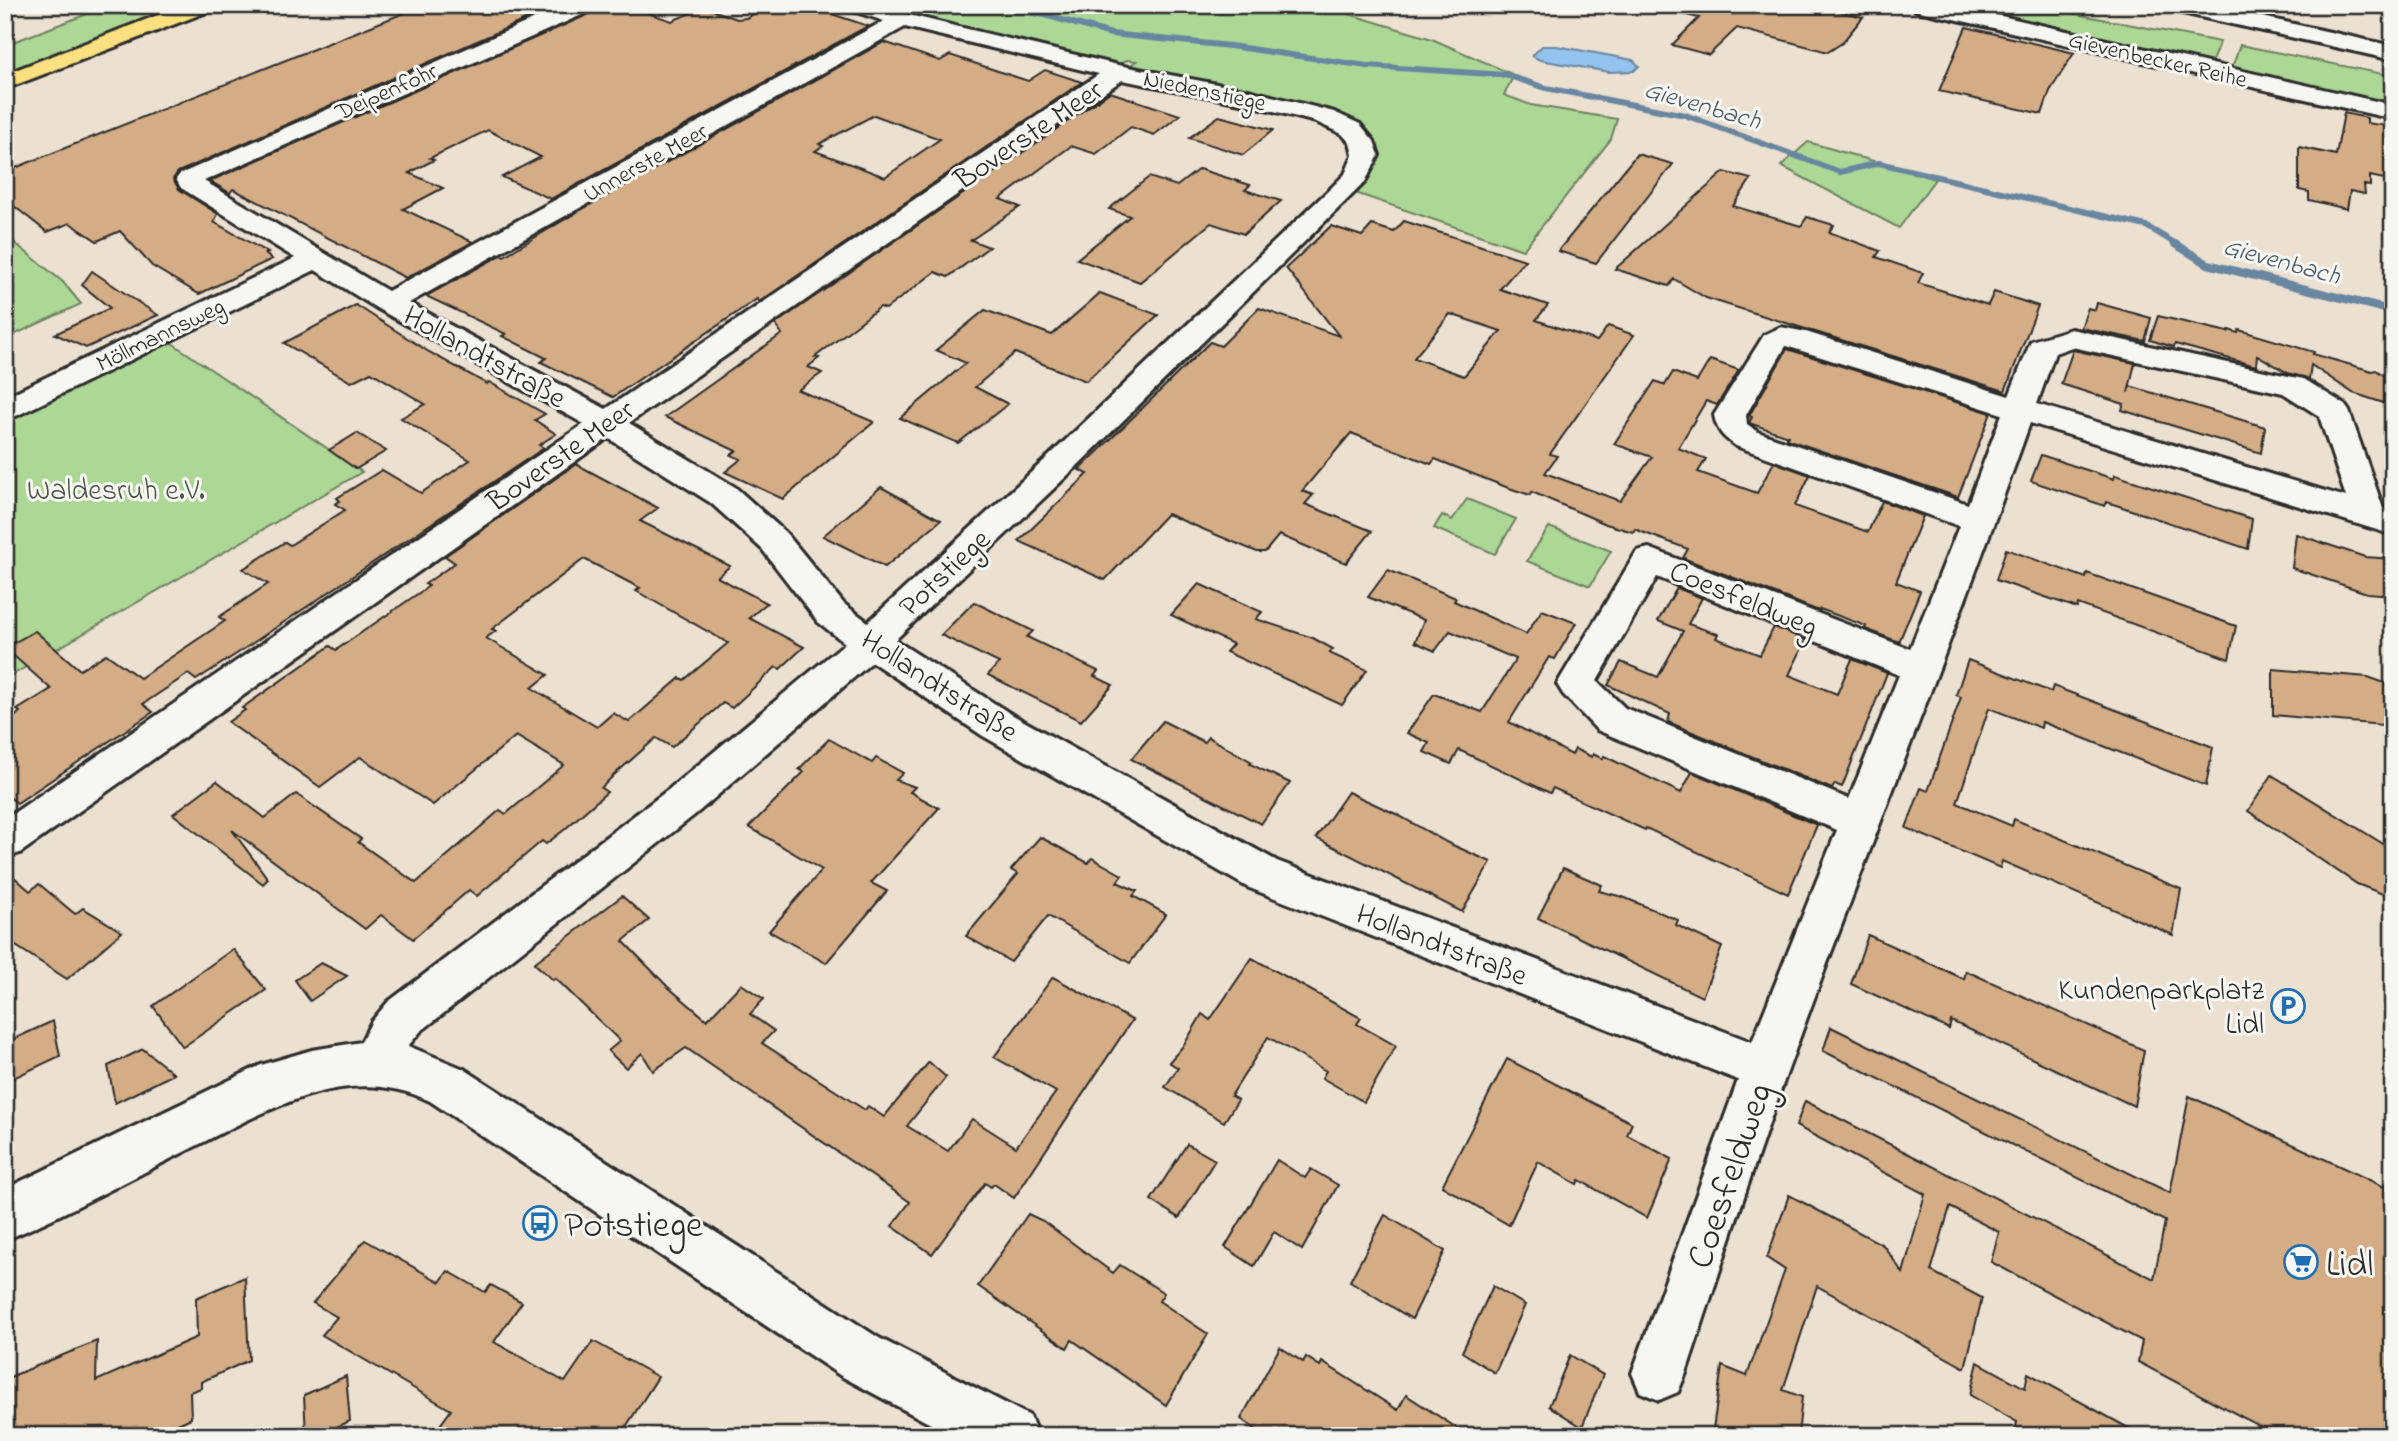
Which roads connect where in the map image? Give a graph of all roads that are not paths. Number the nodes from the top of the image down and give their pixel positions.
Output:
1 (204, 5) edge
2 (585, 5) edge
3 (858, 5) edge
4 (1923, 5) edge
5 (2178, 5) edge
6 (2246, 12) edge
7 (902, 20) junction
8 (2393, 52) edge
9 (1118, 72) junction
10 (5, 82) edge
11 (2393, 112) edge
12 (189, 179) joint
13 (1339, 195) joint
14 (314, 260) junction
15 (388, 303) junction
16 (5, 409) edge
17 (2021, 410) junction
18 (607, 423) junction
19 (2381, 519) edge
20 (1977, 520) junction
21 (869, 642) junction
22 (1920, 668) junction
23 (1861, 822) junction
24 (5, 841) edge
25 (374, 1064) junction
26 (1765, 1069) junction
27 (5, 1215) edge
28 (1660, 1373) dead end
29 (1010, 1436) edge

1 - 10 main road
2 - 12 street, Deipenfohr
3 - 7 street, Niedenstiege
4 - 11 street, Gievenbecker Reihe
5 - 6 street
6 - 8 street
7 - 9 street, Niedenstiege
7 - 15 street, Unnerste Meer
9 - 13 street, Niedenstiege
9 - 18 street, Boverste Meer
12 - 14 street, Hollandtstraße
13 - 21 street, Potstiege
14 - 15 street, Hollandtstraße
14 - 16 street, Möllmannsweg
15 - 18 street, Hollandtstraße
17 - 19 street, Coesfeldweg
17 - 19 street, Coesfeldweg
17 - 20 street, Coesfeldweg
17 - 20 street, Coesfeldweg
18 - 21 street, Hollandtstraße
18 - 24 street, Boverste Meer
20 - 22 street, Coesfeldweg
21 - 25 street, Potstiege
21 - 26 street, Hollandtstraße
22 - 23 street, Coesfeldweg
22 - 23 street, Coesfeldweg
23 - 26 street, Coesfeldweg
25 - 27 street
25 - 29 street
26 - 28 street, Coesfeldweg

